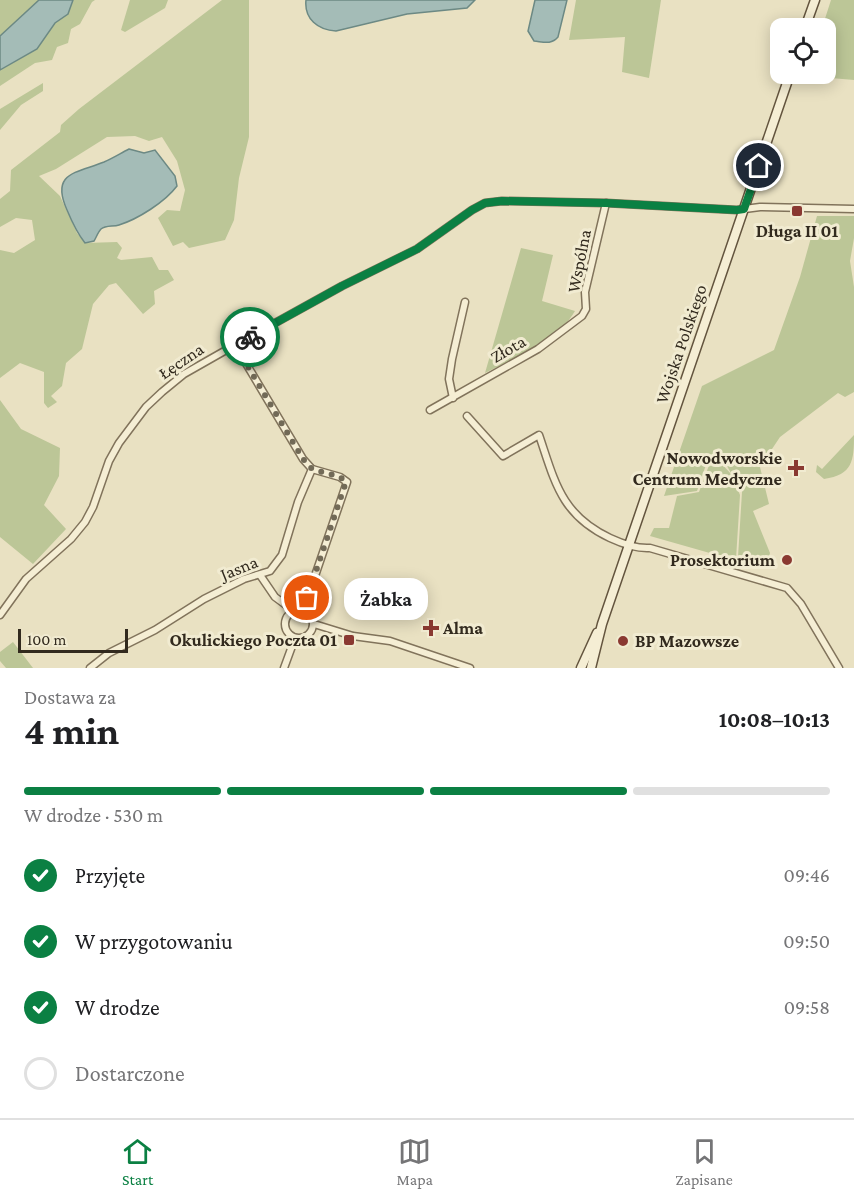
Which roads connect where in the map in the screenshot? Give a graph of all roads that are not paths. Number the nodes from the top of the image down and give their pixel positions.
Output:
1 (815, 0) edge
2 (809, 18) edge
3 (787, 84) edge
4 (606, 203) junction
5 (744, 209) junction
6 (854, 209) edge
7 (465, 302) dead end
8 (576, 321) joint
9 (235, 345) junction
10 (453, 398) junction
11 (430, 410) dead end
12 (467, 416) dead end
13 (312, 469) junction
14 (629, 546) junction
15 (260, 575) junction
16 (294, 611) junction
17 (303, 611) junction
18 (0, 615) edge
19 (314, 624) junction
20 (602, 624) junction
21 (295, 638) junction
22 (90, 668) edge
23 (284, 668) edge
24 (470, 668) edge
25 (581, 668) edge
26 (591, 668) edge
27 (839, 668) edge

1 - 2 main road
3 - 5 main road, Wojska Polskiego
4 - 5 street, Łęczna
4 - 8 street, Wspólna
4 - 9 street, Łęczna
5 - 6 street, Łęczna
5 - 14 main road, Wojska Polskiego
7 - 10 street
8 - 10 street, Złota
9 - 13 street
9 - 18 street, Łęczna
10 - 11 street, Złota
12 - 14 street
13 - 15 street, Jasna
13 - 17 street
14 - 20 main road, Wojska Polskiego
14 - 27 street
15 - 16 street
15 - 22 street, Jasna
16 - 17 street
16 - 21 street
17 - 19 street
19 - 21 street
19 - 24 street
20 - 25 main road, Wojska Polskiego
20 - 26 main road, Wojska Polskiego
21 - 23 street

